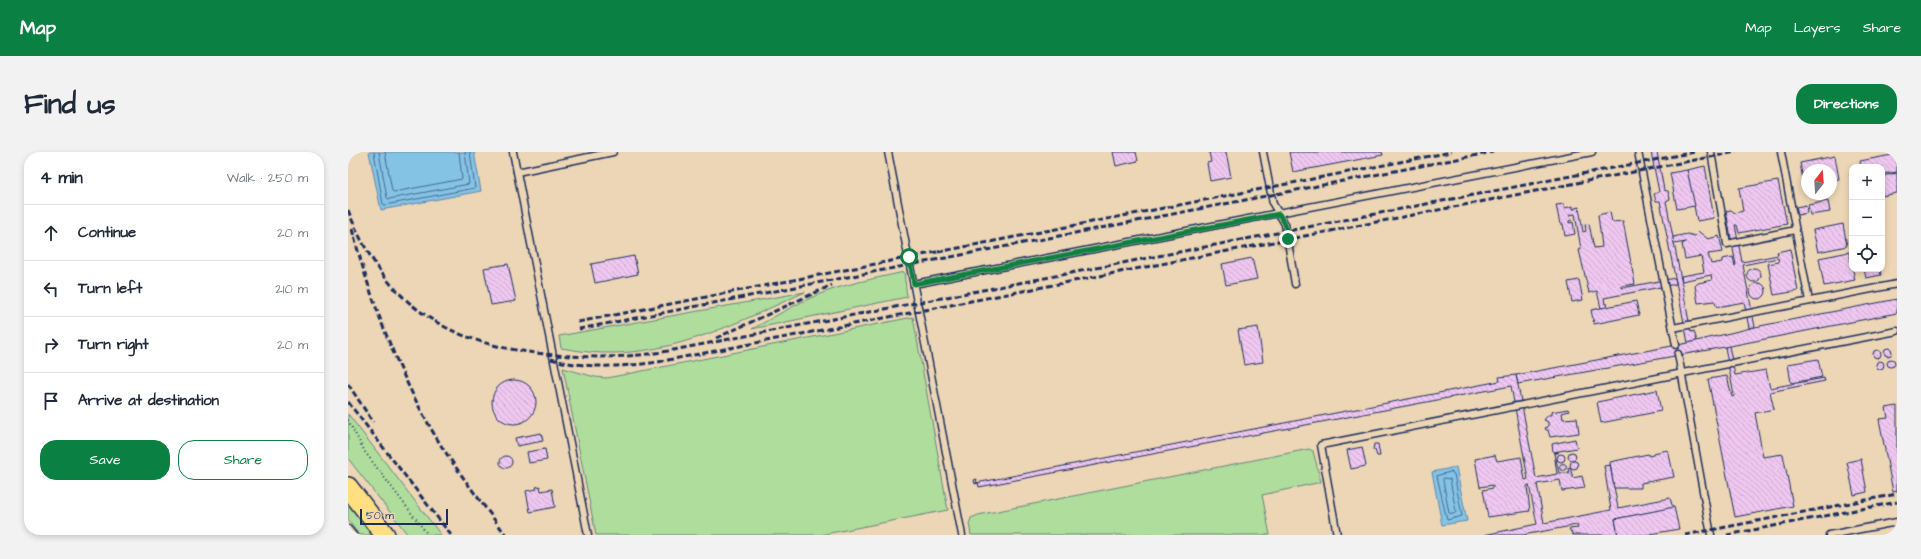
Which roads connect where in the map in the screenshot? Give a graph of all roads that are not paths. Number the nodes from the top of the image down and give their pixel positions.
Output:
1 (513, 152) edge
2 (613, 152) edge
3 (888, 152) edge
4 (1263, 152) edge
5 (1592, 152) edge
6 (1638, 152) edge
7 (1711, 152) edge
8 (1781, 152) edge
9 (517, 172) junction
10 (1279, 214) junction
11 (1795, 230) junction
12 (914, 284) junction
13 (1294, 284) dead end
14 (1897, 284) edge
15 (1809, 301) junction
16 (1673, 328) junction
17 (1897, 331) edge
18 (1676, 346) dead end
19 (1678, 354) dead end
20 (1681, 374) junction
21 (348, 487) edge
22 (1897, 522) edge
23 (348, 529) edge
24 (352, 535) edge
25 (385, 535) edge
26 (588, 535) edge
27 (962, 535) edge
28 (1337, 535) edge
29 (1712, 535) edge
30 (1829, 535) edge

1 - 9 lane
2 - 9 lane
3 - 12 lane
4 - 10 lane
5 - 10 lane
6 - 16 lane
7 - 11 lane
8 - 11 lane
9 - 26 lane
10 - 12 lane
10 - 13 lane
11 - 15 lane
12 - 27 lane
14 - 15 lane
15 - 16 lane
16 - 18 lane
17 - 20 lane
19 - 20 lane
20 - 28 lane
20 - 29 lane
21 - 25 main road
22 - 30 lane
23 - 24 lane

